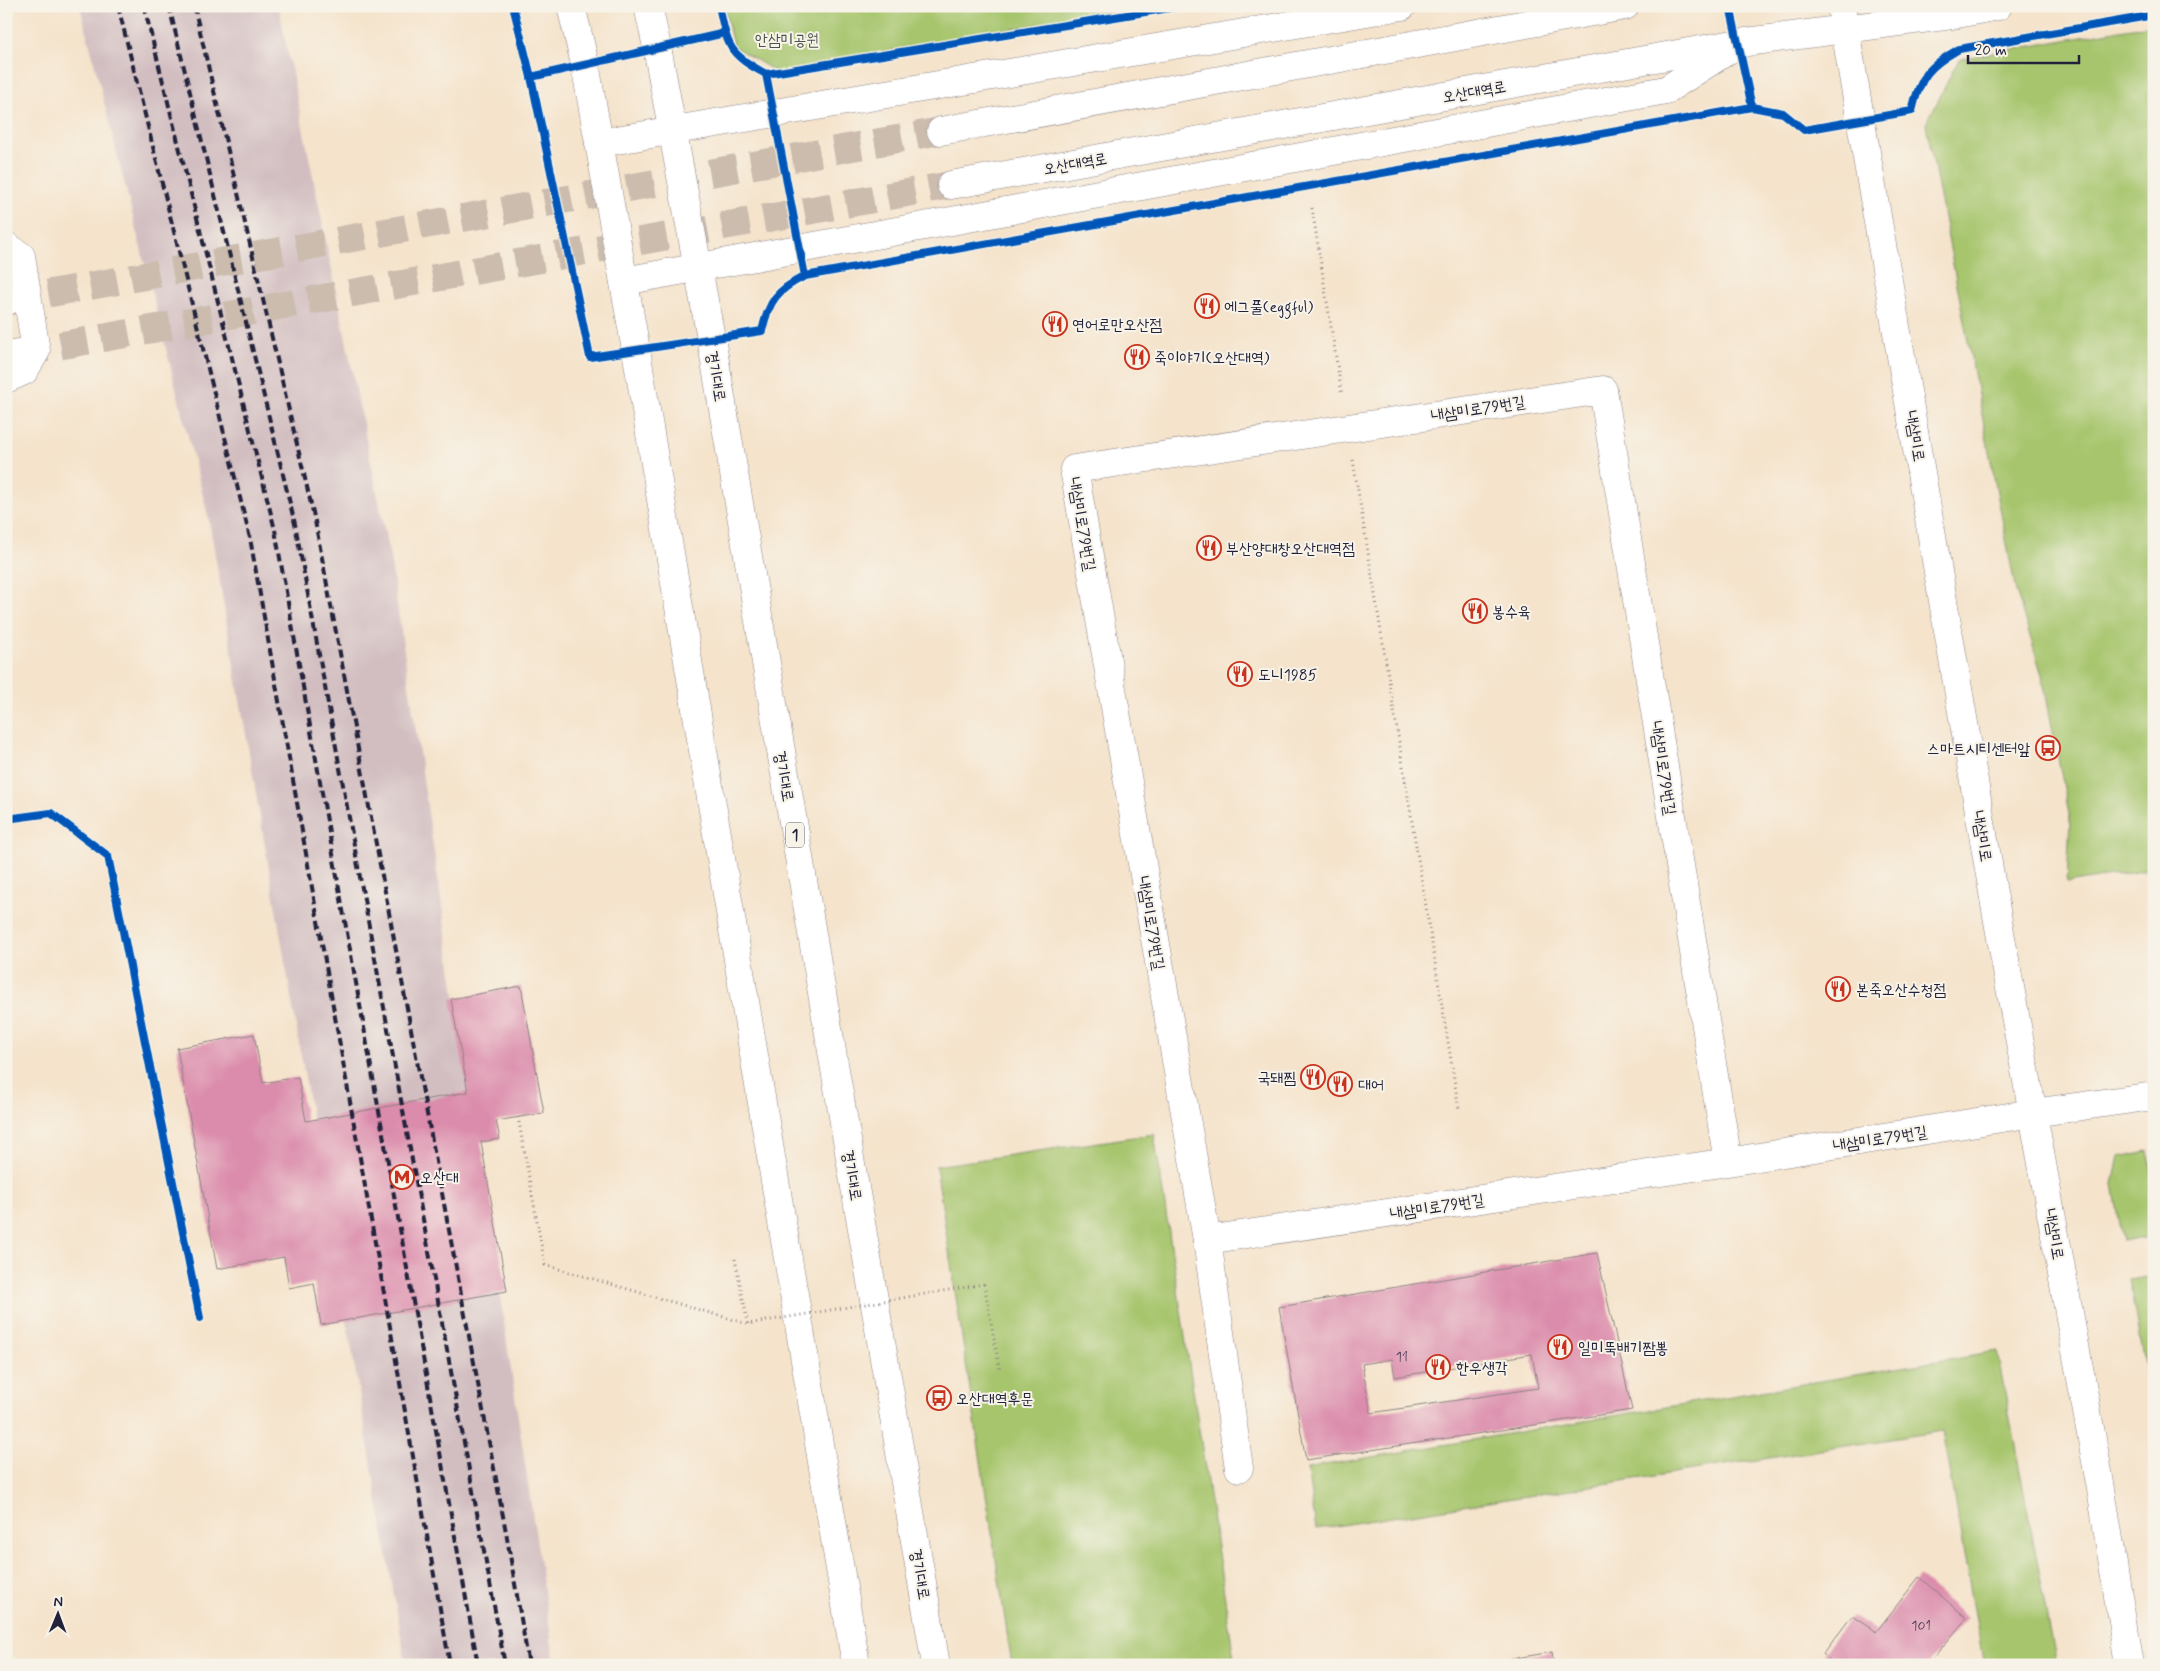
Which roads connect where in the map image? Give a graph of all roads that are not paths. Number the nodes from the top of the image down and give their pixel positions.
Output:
1 (571, 6) edge
2 (648, 6) edge
3 (1402, 6) edge
4 (1625, 6) edge
5 (1998, 6) edge
6 (1843, 18) edge
7 (1739, 43) junction
8 (673, 130) junction
9 (940, 131) tunnel mouth
10 (599, 143) junction
11 (951, 185) tunnel mouth
12 (6, 246) edge
13 (698, 268) junction
14 (624, 281) junction
15 (6, 379) edge
16 (2154, 1096) edge
17 (2033, 1113) junction
18 (1728, 1162) junction
19 (1207, 1240) junction
20 (1240, 1468) dead end
21 (856, 1665) edge
22 (936, 1665) edge
23 (2128, 1665) edge

1 - 10 main road
2 - 8 main road, 경기대로 / 1
3 - 8 main road
4 - 9 main road
5 - 6 main road, 오산대역로
6 - 7 main road, 오산대역로
6 - 17 main road, 내삼미로
7 - 11 main road, 오산대역로
7 - 13 main road
8 - 10 main road
8 - 13 main road, 경기대로 / 1
10 - 14 main road
12 - 15 main road
13 - 14 main road
13 - 22 main road, 경기대로 / 1
14 - 21 main road
16 - 17 main road, 내삼미로79번길
17 - 18 main road, 내삼미로79번길
17 - 23 main road, 내삼미로
18 - 19 main road, 내삼미로79번길
18 - 19 main road, 내삼미로79번길
19 - 20 main road

